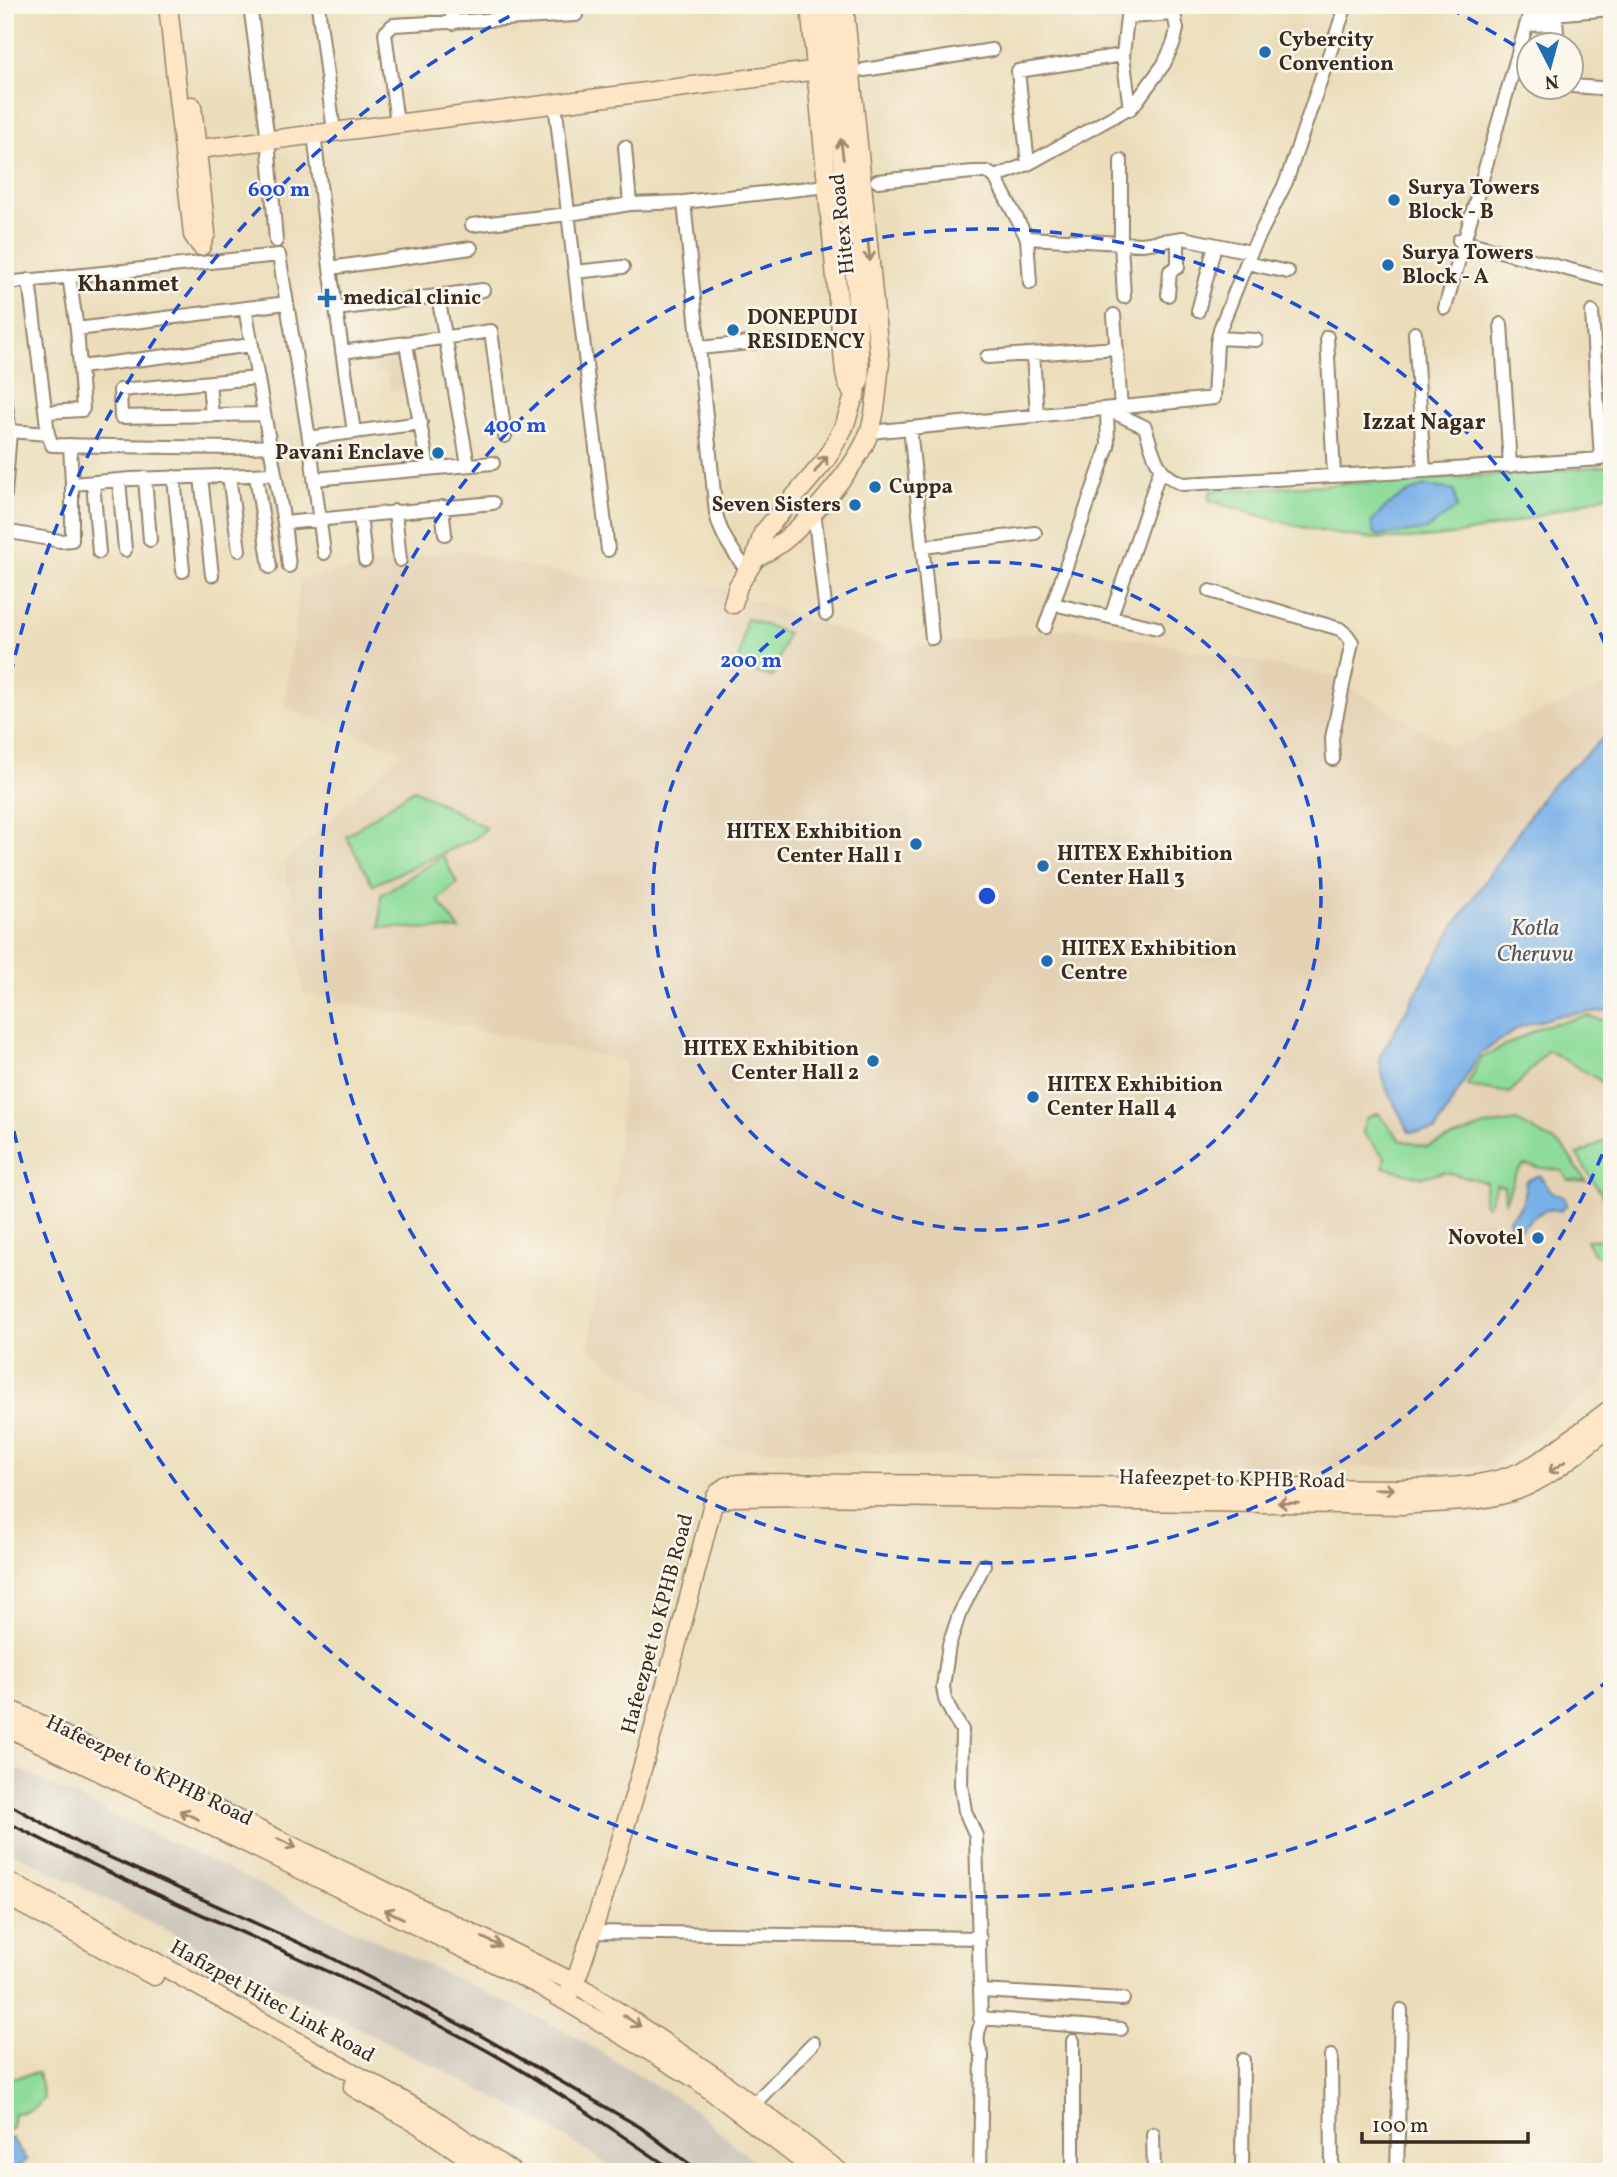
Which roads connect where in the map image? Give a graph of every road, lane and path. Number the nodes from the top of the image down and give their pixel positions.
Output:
1 (168, 5) edge
2 (180, 5) edge
3 (250, 5) edge
4 (318, 5) edge
5 (451, 5) edge
6 (574, 5) edge
7 (810, 5) edge
8 (827, 5) edge
9 (844, 5) edge
10 (1346, 5) edge
11 (1612, 9) edge
12 (1555, 14) edge
13 (1529, 15) edge
14 (453, 23) junction
15 (1557, 32) edge
16 (992, 50) dead end
17 (1123, 55) junction
18 (834, 68) junction
19 (814, 69) junction
20 (864, 70) dead end
21 (1586, 87) edge
22 (1612, 89) edge
23 (555, 103) junction
24 (1130, 109) junction
25 (397, 123) junction
26 (334, 131) junction
27 (314, 134) junction
28 (268, 140) junction
29 (625, 147) dead end
30 (191, 150) junction
31 (1121, 161) dead end
32 (1022, 163) junction
33 (991, 175) junction
34 (877, 181) dead end
35 (827, 186) junction
36 (684, 202) junction
37 (630, 204) junction
38 (569, 214) junction
39 (472, 225) dead end
40 (1027, 238) junction
41 (1178, 239) junction
42 (1460, 240) junction
43 (276, 241) dead end
44 (1121, 243) junction
45 (1215, 245) junction
46 (471, 248) dead end
47 (202, 254) junction
48 (1249, 257) junction
49 (623, 267) dead end
50 (330, 268) junction
51 (575, 272) junction
52 (1288, 272) dead end
53 (69, 276) junction
54 (1604, 279) dead end
55 (29, 281) junction
56 (5, 283) edge
57 (1030, 283) dead end
58 (483, 290) dead end
59 (1168, 295) dead end
60 (438, 296) junction
61 (1124, 297) dead end
62 (287, 303) junction
63 (1445, 308) dead end
64 (245, 309) junction
65 (336, 309) junction
66 (1198, 311) dead end
67 (1592, 312) dead end
68 (1114, 315) dead end
69 (1501, 324) dead end
70 (77, 329) junction
71 (1415, 333) dead end
72 (1327, 337) dead end
73 (446, 338) junction
74 (1218, 338) junction
75 (702, 339) junction
76 (1256, 340) dead end
77 (760, 342) dead end
78 (406, 344) junction
79 (252, 345) junction
80 (1117, 348) junction
81 (342, 352) junction
82 (1033, 354) junction
83 (987, 357) dead end
84 (81, 367) junction
85 (258, 378) junction
86 (209, 383) junction
87 (855, 397) junction
88 (5, 399) edge
89 (1121, 408) junction
90 (1107, 409) junction
91 (47, 412) junction
92 (263, 414) junction
93 (212, 416) junction
94 (1037, 416) junction
95 (421, 424) junction
96 (8, 425) edge
97 (910, 428) junction
98 (354, 432) junction
99 (870, 432) junction
100 (48, 434) junction
101 (505, 436) dead end
102 (309, 438) junction
103 (70, 445) junction
104 (269, 446) junction
105 (493, 463) dead end
106 (468, 465) junction
107 (1510, 466) junction
108 (428, 468) junction
109 (1160, 470) junction
110 (1424, 471) junction
111 (275, 474) junction
112 (256, 475) junction
113 (229, 476) junction
114 (1334, 476) junction
115 (174, 477) junction
116 (201, 477) junction
117 (145, 478) junction
118 (6, 479) edge
119 (314, 479) junction
120 (119, 480) junction
121 (93, 482) junction
122 (72, 484) junction
123 (5, 495) edge
124 (493, 503) dead end
125 (442, 507) junction
126 (395, 511) junction
127 (814, 511) junction
128 (360, 515) junction
129 (319, 519) junction
130 (284, 523) junction
131 (5, 531) edge
132 (1035, 533) dead end
133 (444, 534) dead end
134 (150, 540) dead end
135 (923, 547) junction
136 (125, 550) dead end
137 (239, 550) dead end
138 (608, 550) dead end
139 (99, 552) dead end
140 (324, 553) dead end
141 (400, 559) dead end
142 (365, 560) dead end
143 (751, 565) junction
144 (289, 566) dead end
145 (270, 568) dead end
146 (183, 571) dead end
147 (212, 575) dead end
148 (1210, 591) dead end
149 (733, 604) dead end
150 (1062, 606) dead end
151 (826, 614) dead end
152 (1111, 617) junction
153 (1045, 627) dead end
154 (1157, 628) dead end
155 (932, 638) dead end
156 (1333, 759) dead end
157 (1612, 1408) edge
158 (1612, 1426) edge
159 (713, 1503) junction
160 (984, 1565) dead end
161 (5, 1707) edge
162 (5, 1726) edge
163 (5, 1880) edge
164 (5, 1895) edge
165 (593, 1932) junction
166 (980, 1938) junction
167 (575, 1983) junction
168 (980, 1991) junction
169 (565, 1999) junction
170 (1123, 1999) dead end
171 (1401, 2010) dead end
172 (980, 2021) junction
173 (1121, 2029) dead end
174 (1073, 2041) dead end
175 (814, 2043) dead end
176 (1331, 2056) dead end
177 (1243, 2060) dead end
178 (753, 2105) junction
179 (1153, 2134) dead end
180 (489, 2172) edge
181 (512, 2172) edge
182 (817, 2172) edge
183 (840, 2172) edge
184 (980, 2172) edge
185 (1073, 2172) edge
186 (1154, 2172) edge
187 (1242, 2172) edge
188 (1332, 2172) edge
189 (1396, 2172) edge

1 - 30 main road
2 - 30 main road
3 - 28 street
4 - 26 street
5 - 14 street
6 - 14 street
7 - 19 main road
8 - 18 main road, Hitex Road
9 -> 99 main road, Hitex Road
10 - 48 street
11 - 12 street
12 - 13 street
12 - 15 street
13 - 42 street
14 - 25 street
16 - 20 street
17 - 24 street
17 - 24 street
17 - 32 street
18 - 19 main road
87 -> 18 main road, Hitex Road
19 - 23 main road
19 - 35 main road
21 - 22 street
23 - 25 main road
23 - 38 street
24 - 32 street
25 - 26 main road
26 - 27 main road
27 - 28 main road
27 - 50 street
28 - 30 main road
28 - 43 street
29 - 37 street
30 - 47 main road
31 - 44 street
32 - 33 street
33 - 34 street
33 - 40 street
35 - 36 street
35 - 87 main road
36 - 37 street
36 - 75 street
37 - 38 street
38 - 39 street
38 - 51 street
40 - 44 street
40 - 57 street
41 - 44 street
41 - 45 street
41 - 59 street
42 - 54 street
42 - 63 street
44 - 61 street
45 - 48 street
45 - 66 street
46 - 50 street
47 - 53 street
47 - 62 street
48 - 52 street
48 - 74 street
49 - 51 street
50 - 65 street
51 - 138 street
53 - 55 street
53 - 70 street
55 - 56 street
55 - 91 street
58 - 60 street
60 - 65 street
60 - 73 street
62 - 64 street
62 - 102 street
64 - 70 street
64 - 79 street
65 - 81 street
67 - 107 street
68 - 80 street
69 - 107 street
70 - 84 street
71 - 110 street
72 - 114 street
73 - 78 street
73 - 101 street
73 - 106 street
74 - 76 street
74 - 89 street
75 - 77 street
75 - 143 street
78 - 81 street
78 - 95 street
79 - 84 street
79 - 85 street
80 - 82 street
80 - 89 street
81 - 98 street
82 - 83 street
82 - 94 street
84 - 91 street
85 - 86 street
85 - 92 street
86 - 93 street
86 - 93 street
143 -> 87 main road, Hitex Road
88 - 96 street
89 - 90 street
90 - 94 street
90 - 109 street
90 - 153 street
91 - 100 street
92 - 93 street
92 - 104 street
94 - 97 street
95 - 98 street
95 - 108 street
96 - 100 street
96 - 118 street
97 - 99 street
97 - 135 street
98 - 102 street
99 - 127 main road, Hitex Road
100 - 103 street
102 - 119 street
103 - 104 street
103 - 122 street
104 - 111 street
105 - 106 street
106 - 108 street
107 - 110 street
108 - 119 street
109 - 114 street
109 - 152 street
110 - 114 street
111 - 112 street
111 - 130 street
112 - 113 street
112 - 145 street
113 - 116 street
113 - 137 street
115 - 116 street
115 - 117 street
115 - 146 street
116 - 147 street
117 - 120 street
117 - 134 street
118 - 123 street
119 - 129 street
120 - 121 street
120 - 136 street
121 - 122 street
121 - 139 street
122 - 131 street
124 - 125 street
125 - 126 street
125 - 133 street
126 - 128 street
126 - 141 street
127 - 143 main road, Hitex Road
127 - 151 street
128 - 129 street
128 - 142 street
129 - 130 street
129 - 140 street
130 - 144 street
132 - 135 street
135 - 155 street
143 - 149 main road, Hitex Road
148 - 156 street
150 - 152 street
152 - 154 street
159 -> 157 main road
158 -> 159 main road, Hafeezpet to KPHB Road
159 - 165 main road, Hafeezpet to KPHB Road
160 - 166 street
161 -> 167 main road
169 -> 162 main road, Hafeezpet to KPHB Road
163 - 181 main road, Hafizpet Hitec Link Road
164 - 180 main road
165 - 166 street
165 - 167 main road, Hafeezpet to KPHB Road
166 - 168 street
167 - 169 main road, Hafeezpet to KPHB Road
167 -> 178 main road
168 - 170 street
168 - 172 street
169 - 182 main road
171 - 189 street
172 - 173 street
172 - 184 street
174 - 185 street
175 - 178 street
176 - 188 street
177 - 187 street
178 - 183 main road
179 - 186 street

